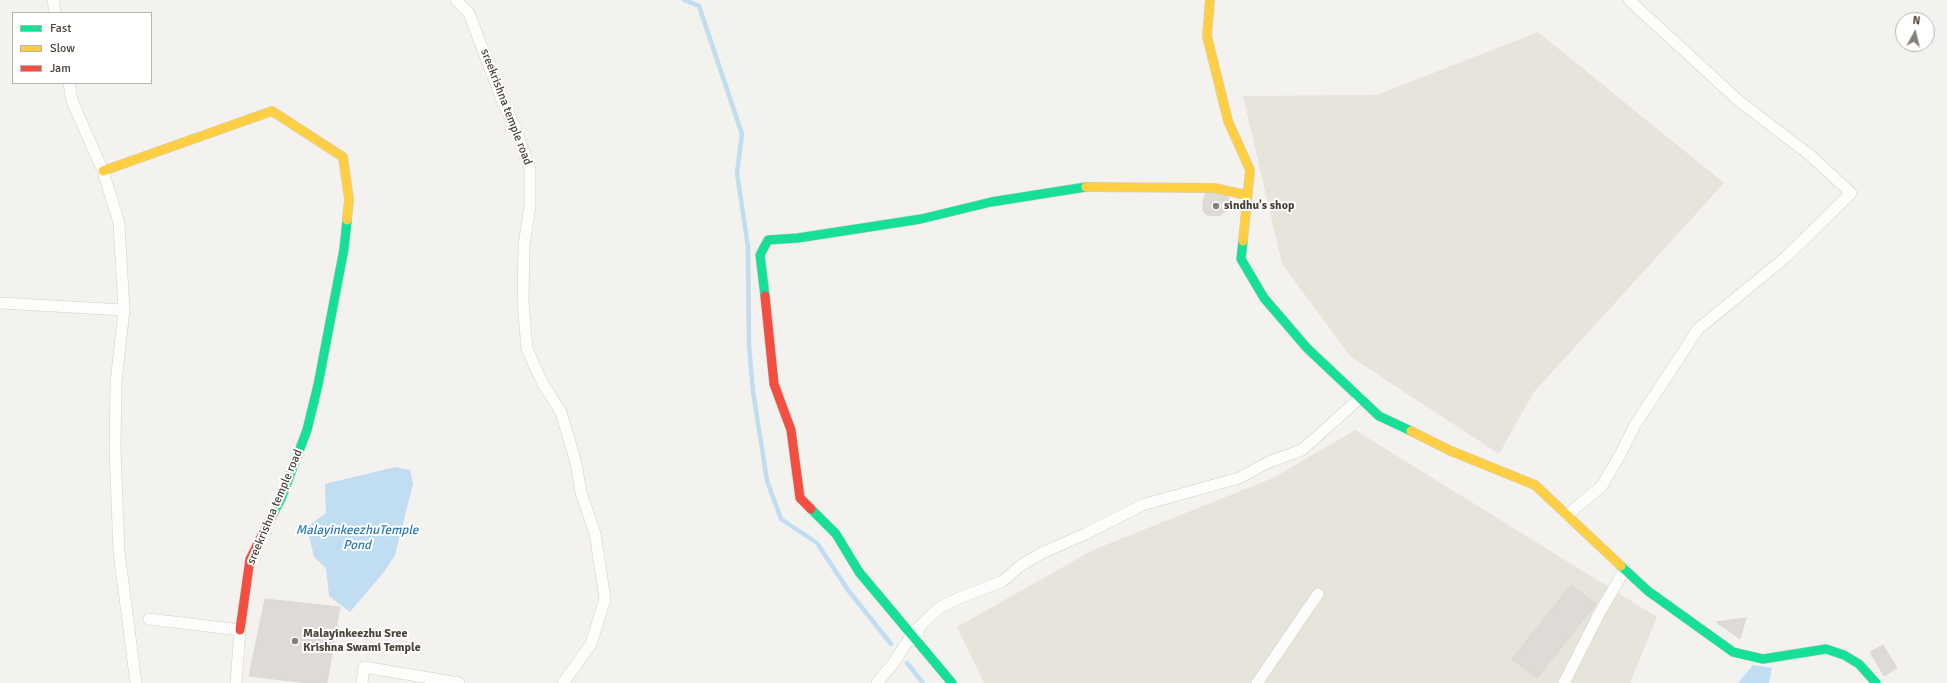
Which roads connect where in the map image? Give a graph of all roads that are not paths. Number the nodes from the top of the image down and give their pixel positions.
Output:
1 (53, 0) edge
2 (456, 0) edge
3 (1210, 0) edge
4 (1629, 0) edge
5 (55, 12) edge
6 (69, 84) edge
7 (103, 171) junction
8 (1247, 195) junction
9 (0, 303) edge
10 (124, 310) junction
11 (1360, 398) junction
12 (1567, 515) junction
13 (1625, 569) junction
14 (1318, 594) dead end
15 (150, 619) dead end
16 (240, 630) junction
17 (914, 638) junction
18 (136, 683) edge
19 (236, 683) edge
20 (362, 683) edge
21 (459, 683) edge
22 (563, 683) edge
23 (877, 683) edge
24 (952, 683) edge
25 (1257, 683) edge
26 (1564, 683) edge
27 (1876, 683) edge

1 - 5 street
2 - 22 street, sreekrishna temple road
3 - 8 street
4 - 12 street
6 - 7 street
7 - 10 street
7 - 16 street, sreekrishna temple road
8 - 11 street
8 - 17 street
9 - 10 street
10 - 18 street
11 - 12 street
11 - 17 street
12 - 13 street
13 - 26 street
13 - 27 street
14 - 25 street
15 - 16 street
16 - 19 street
17 - 23 street
17 - 24 street
20 - 21 street

